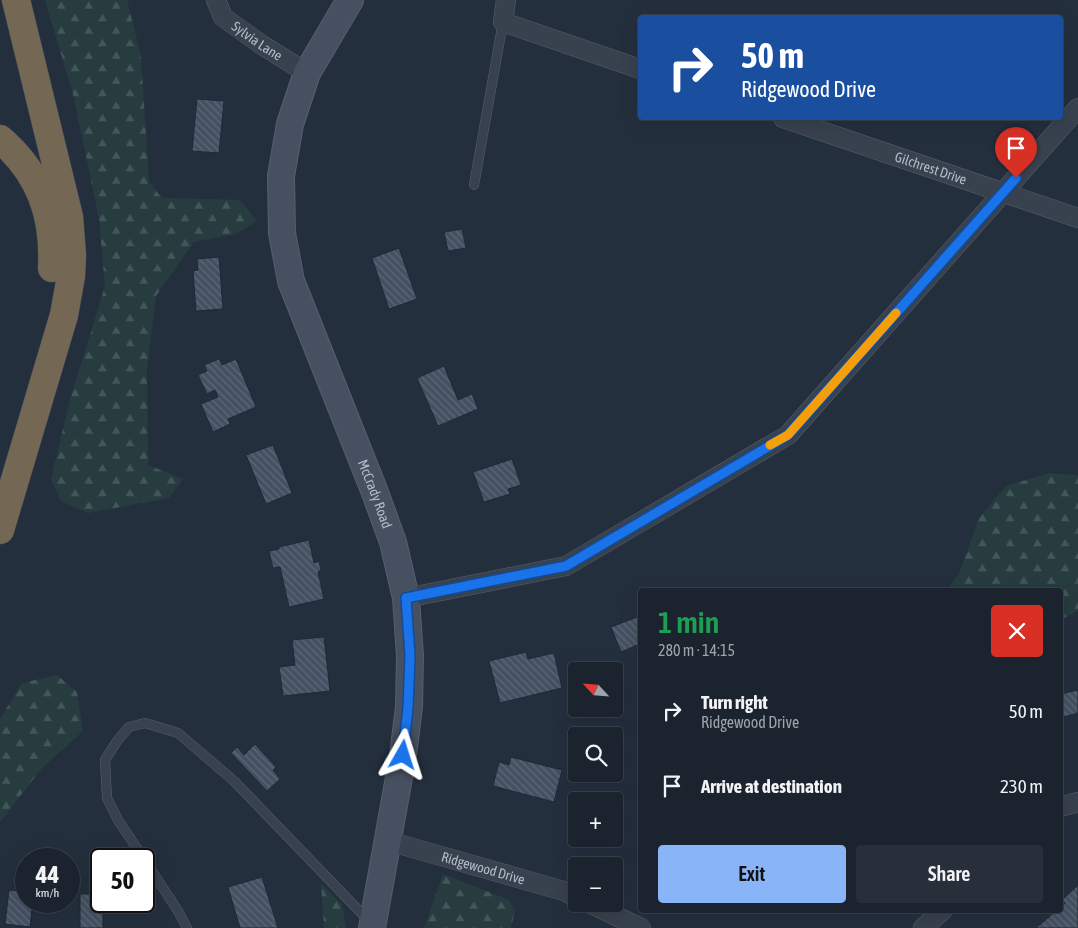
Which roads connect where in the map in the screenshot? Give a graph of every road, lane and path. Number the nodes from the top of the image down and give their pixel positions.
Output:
1 (16, 0) edge
2 (216, 0) edge
3 (350, 0) edge
4 (506, 0) edge
5 (503, 22) junction
6 (638, 68) edge
7 (307, 73) junction
8 (1078, 108) edge
9 (789, 120) edge
10 (0, 139) edge
11 (474, 185) dead end
12 (1003, 192) junction
13 (1078, 218) edge
14 (0, 466) edge
15 (0, 530) edge
16 (406, 598) junction
17 (1078, 802) edge
18 (1063, 806) edge
19 (388, 841) junction
20 (137, 848) edge
21 (155, 876) edge
22 (568, 893) edge
23 (608, 912) edge
24 (940, 913) edge
25 (372, 926) edge
26 (187, 928) edge
27 (641, 928) edge
28 (924, 928) edge

1 - 15 highway
2 - 7 street, Sylvia Lane
3 - 7 main road, McCrady Road
4 - 5 street
5 - 6 street
5 - 11 lane
7 - 16 main road, McCrady Road
8 - 12 street
9 - 12 street, Gilchrest Drive
10 - 14 highway
12 - 13 street, Gilchrest Drive
12 - 16 street
16 - 19 main road, McCrady Road
17 - 18 street
19 - 22 street, Ridgewood Drive
19 - 25 main road, McCrady Road
20 - 25 lane
21 - 26 lane
23 - 27 street
24 - 28 street

